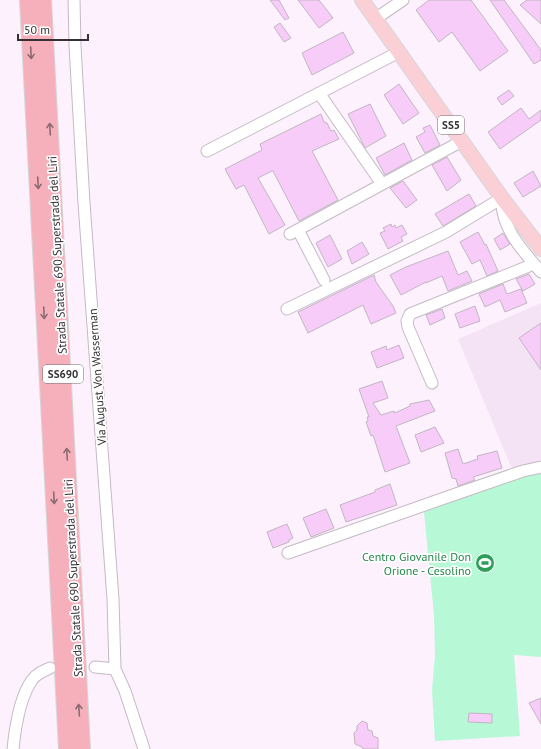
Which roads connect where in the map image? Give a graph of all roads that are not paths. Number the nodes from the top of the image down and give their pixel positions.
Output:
1 (28, 0) edge
2 (43, 0) edge
3 (74, 0) edge
4 (362, 0) edge
5 (403, 0) edge
6 (376, 19) junction
7 (398, 52) junction
8 (319, 93) junction
9 (462, 141) junction
10 (207, 151) dead end
11 (382, 184) junction
12 (502, 198) junction
13 (541, 249) edge
14 (537, 268) edge
15 (324, 280) dead end
16 (287, 309) dead end
17 (432, 383) dead end
18 (541, 467) edge
19 (288, 553) dead end
20 (96, 667) dead end
21 (50, 668) dead end
22 (115, 669) junction
23 (13, 749) edge
24 (67, 749) edge
25 (82, 749) edge
26 (144, 749) edge

1 -> 24 highway, Strada Statale 690 Superstrada del Liri / SS690
25 -> 2 highway, Strada Statale 690 Superstrada del Liri / SS690
3 - 22 street, Via August Von Wasserman
4 - 6 main road, SS5
5 - 6 street
6 - 7 main road, SS5
7 - 8 street
7 - 9 main road, SS5
8 - 10 street
8 - 11 street
9 - 11 street
9 - 12 main road, SS5
11 - 15 street
12 - 13 main road, SS5
12 - 14 street
12 - 16 street
14 - 17 street
18 - 19 street
20 - 22 street
21 - 23 street
22 - 26 street, Via August Von Wasserman

